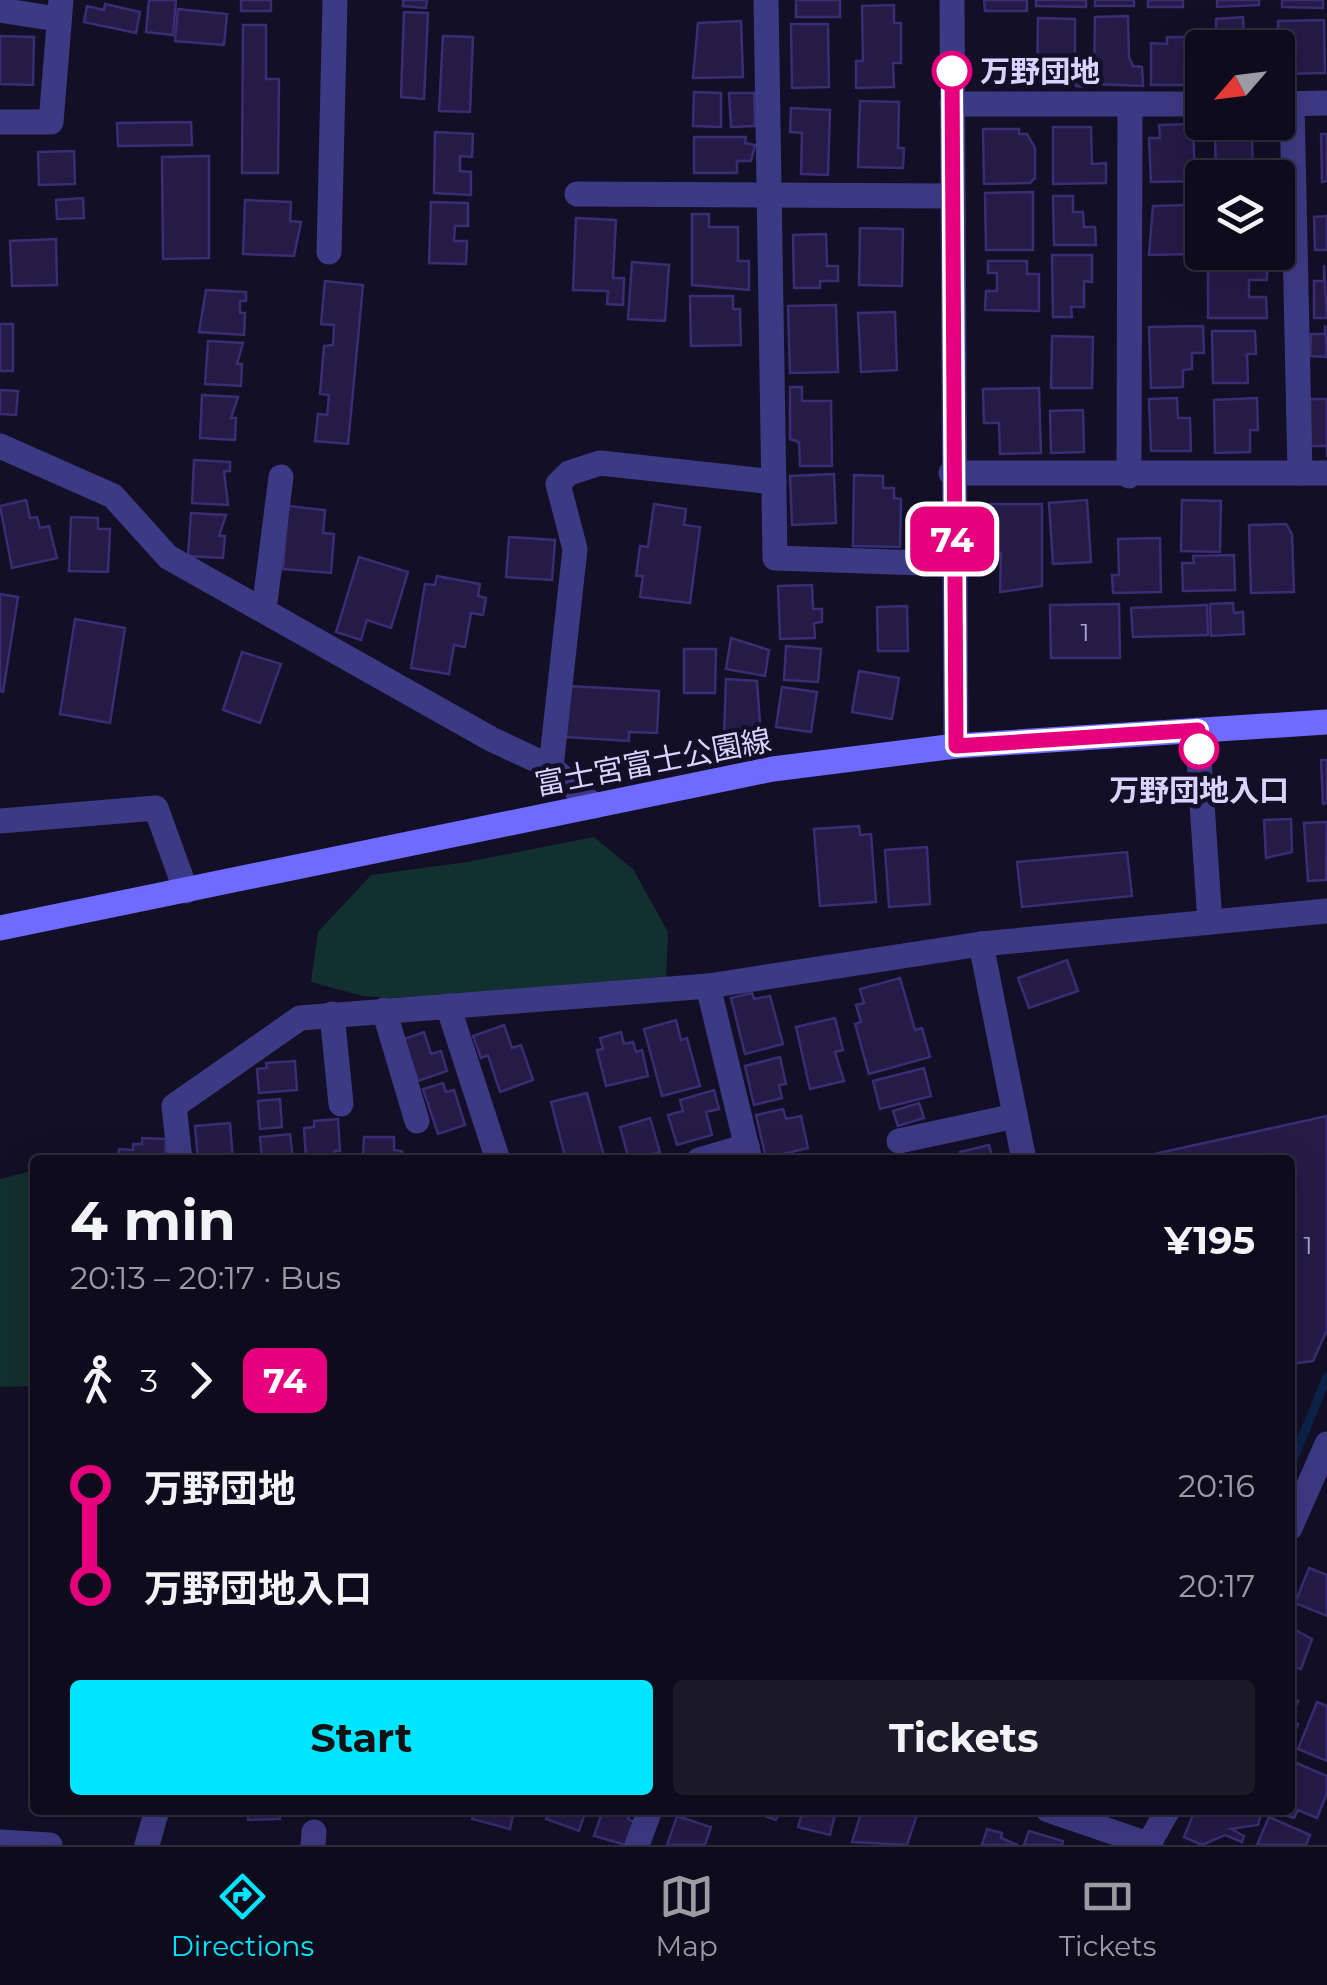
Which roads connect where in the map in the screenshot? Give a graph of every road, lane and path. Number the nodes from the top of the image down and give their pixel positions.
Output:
1 (335, 0) edge
2 (766, 0) edge
3 (952, 0) edge
4 (59, 9) edge
5 (0, 10) edge
6 (1327, 103) edge
7 (952, 104) junction
8 (1185, 104) edge
9 (1295, 104) edge
10 (1130, 105) junction
11 (0, 122) edge
12 (1286, 140) edge
13 (577, 194) dead end
14 (770, 196) junction
15 (953, 196) junction
16 (330, 252) dead end
17 (0, 446) edge
18 (952, 473) junction
19 (1300, 473) junction
20 (1327, 473) edge
21 (1129, 476) junction
22 (281, 477) dead end
23 (774, 482) junction
24 (953, 564) junction
25 (264, 610) junction
26 (1327, 722) edge
27 (1198, 730) junction
28 (956, 746) junction
29 (552, 767) junction
30 (594, 806) junction
31 (0, 821) edge
32 (186, 891) junction
33 (1327, 911) edge
34 (1210, 922) junction
35 (0, 928) edge
36 (981, 944) junction
37 (708, 986) junction
38 (448, 1006) junction
39 (384, 1010) junction
40 (332, 1014) junction
41 (341, 1104) dead end
42 (1015, 1116) junction
43 (417, 1120) dead end
44 (899, 1141) dead end
45 (748, 1153) edge
46 (179, 1155) edge
47 (496, 1155) edge
48 (1023, 1155) edge
49 (1327, 1444) edge
50 (1295, 1517) edge
51 (156, 1815) edge
52 (648, 1815) edge
53 (1062, 1815) edge
54 (1165, 1815) edge
55 (0, 1842) edge
56 (50, 1845) edge
57 (147, 1845) edge
58 (638, 1845) edge
59 (1149, 1845) edge

1 - 16 street
2 - 14 street
3 - 7 street
4 - 5 street
4 - 11 street
6 - 9 street
7 - 10 street
7 - 15 street
8 - 10 street
10 - 21 street
12 - 19 street
13 - 14 street
14 - 15 street
14 - 23 street
15 - 18 street
17 - 25 street
18 - 21 street
18 - 24 street
19 - 20 street
19 - 21 street
22 - 25 street
23 - 24 street
23 - 29 street
24 - 28 street
25 - 29 street
26 - 27 main road, 富士宮富士公園線
27 - 28 main road, 富士宮富士公園線
27 - 34 street
28 - 30 main road, 富士宮富士公園線
29 - 30 street
30 - 32 main road, 富士宮富士公園線
31 - 32 street
32 - 35 main road, 富士宮富士公園線
33 - 34 street
34 - 36 street
36 - 37 street
36 - 42 street
37 - 38 street
37 - 45 street
38 - 39 street
38 - 47 street
39 - 40 street
39 - 43 street
40 - 41 street
40 - 46 street
42 - 44 street
42 - 48 street
49 - 50 street
51 - 57 street
52 - 58 street
53 - 59 street
54 - 59 street
55 - 56 street

